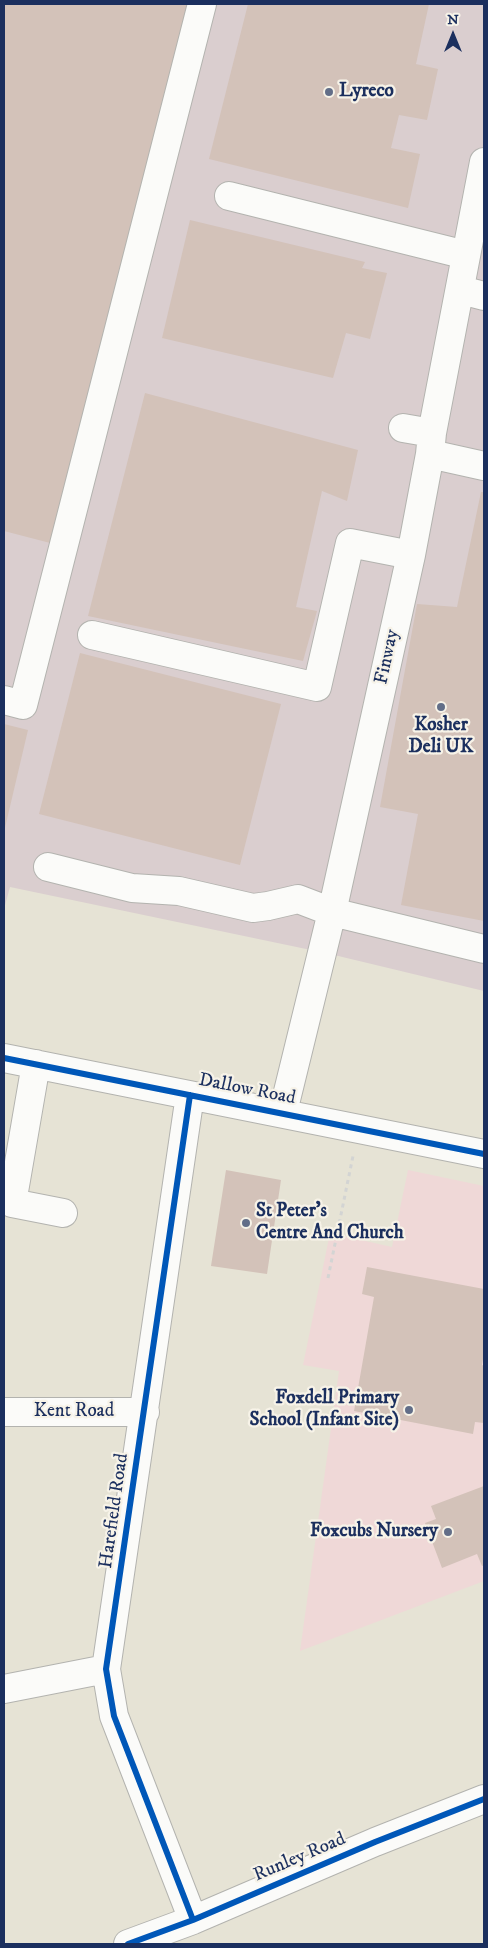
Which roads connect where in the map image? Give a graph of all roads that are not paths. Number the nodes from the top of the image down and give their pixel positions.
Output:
1 (202, 4) edge
2 (484, 162) edge
3 (228, 196) dead end
4 (466, 255) junction
5 (472, 293) edge
6 (403, 428) dead end
7 (431, 443) junction
8 (484, 466) edge
9 (411, 555) junction
10 (92, 635) dead end
11 (4, 700) edge
12 (48, 867) dead end
13 (332, 912) junction
14 (484, 949) edge
15 (4, 1058) edge
16 (36, 1064) junction
17 (190, 1095) junction
18 (283, 1112) junction
19 (484, 1154) edge
20 (63, 1213) dead end
21 (4, 1412) edge
22 (145, 1412) junction
23 (106, 1669) junction
24 (4, 1690) edge
25 (484, 1799) edge
26 (193, 1920) junction
27 (128, 1944) edge

1 - 11 street
2 - 4 street, Finway
3 - 4 street
4 - 5 street, Finway
5 - 7 street, Finway
6 - 7 street
7 - 8 street
7 - 9 street, Finway
9 - 10 street
9 - 13 street, Finway
12 - 13 street
13 - 14 street
13 - 18 street, Finway
15 - 16 street, Dallow Road
16 - 17 street, Dallow Road
16 - 20 street
17 - 18 street, Dallow Road
17 - 22 street, Harefield Road
18 - 19 street, Dallow Road
21 - 22 street, Kent Road
22 - 23 street, Harefield Road
23 - 24 street
23 - 26 street, Harefield Road
25 - 26 street, Runley Road
26 - 27 street, Runley Road

